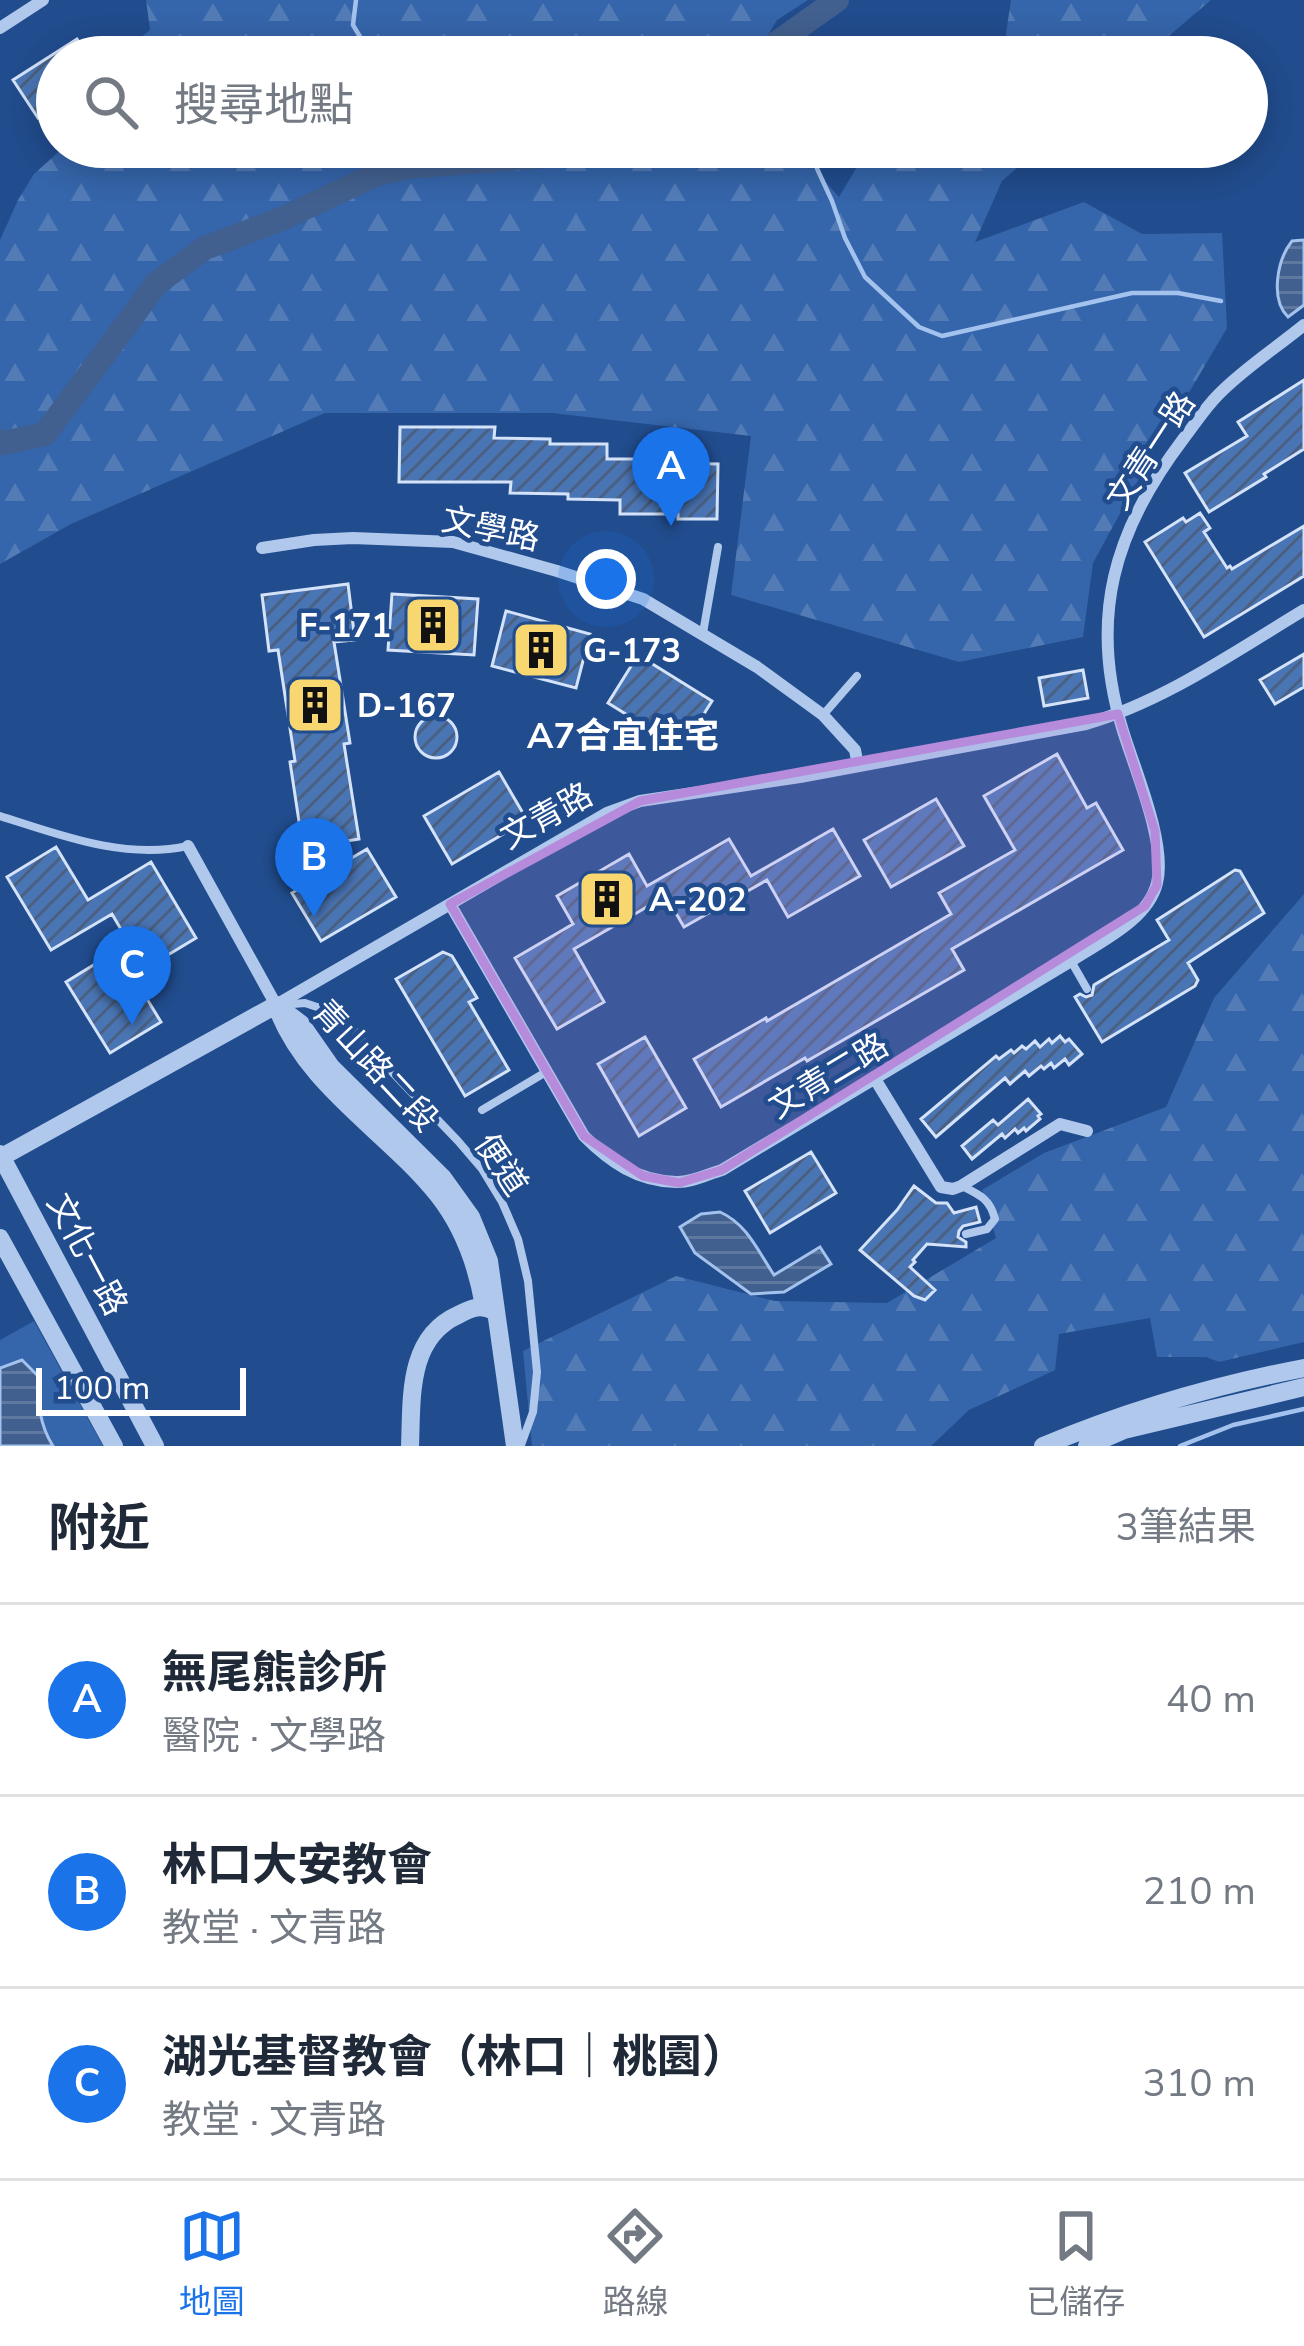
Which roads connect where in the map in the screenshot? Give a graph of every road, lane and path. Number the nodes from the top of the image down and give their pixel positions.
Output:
1 (43, 0) edge
2 (0, 28) edge
3 (1304, 325) edge
4 (718, 547) dead end
5 (262, 548) dead end
6 (1304, 610) edge
7 (703, 633) junction
8 (856, 676) dead end
9 (1118, 714) junction
10 (824, 715) junction
11 (859, 765) junction
12 (0, 816) edge
13 (188, 846) joint
14 (450, 904) junction
15 (1071, 962) junction
16 (1087, 989) dead end
17 (276, 1005) junction
18 (547, 1071) junction
19 (875, 1079) junction
20 (482, 1110) dead end
21 (1087, 1131) dead end
22 (1, 1156) edge
23 (961, 1186) junction
24 (966, 1234) dead end
25 (0, 1238) edge
26 (489, 1312) junction
27 (1304, 1368) edge
28 (1304, 1387) edge
29 (114, 1446) edge
30 (155, 1446) edge
31 (415, 1446) edge
32 (504, 1446) edge
33 (518, 1446) edge
34 (1043, 1446) edge
35 (1087, 1446) edge

1 - 2 street
3 - 9 street, 文青一路
4 - 7 lane
5 - 7 street, 文學路
6 - 9 street, 文青路
7 - 10 street, 文學路
8 - 10 lane
9 - 11 street, 文青路
9 - 15 street, 文青二路
10 - 11 street, 文學路
11 - 14 street, 文青路
12 - 13 lane
13 - 17 street
14 - 17 street, 文青路
14 - 18 street, 文青二路
15 - 16 lane
15 - 19 street, 文青二路
17 - 22 street, 文青路
17 - 26 street, 青山路二段
17 - 33 lane, 便道
18 - 19 street, 文青二路
18 - 20 lane
19 - 23 street
21 - 23 street
22 - 30 street, 文化一路
23 - 24 lane
25 - 29 street, 文化一路
26 - 31 street
26 - 32 street, 青山路二段
26 - 33 street, 青山路二段
27 - 34 street
28 - 35 street

